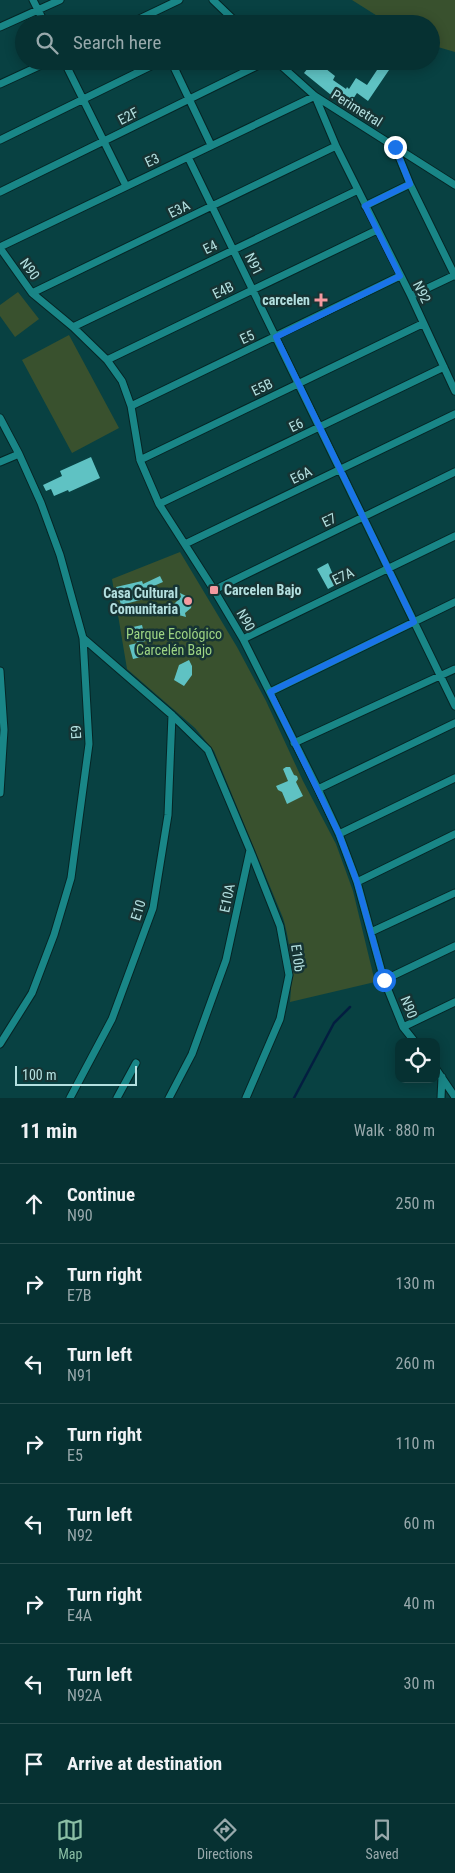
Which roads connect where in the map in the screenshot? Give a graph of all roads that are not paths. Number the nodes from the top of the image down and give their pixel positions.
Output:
1 (33, 0) edge
2 (60, 0) edge
3 (179, 0) edge
4 (213, 0) edge
5 (38, 10) junction
6 (27, 15) edge
7 (40, 15) edge
8 (148, 15) edge
9 (227, 15) edge
10 (15, 20) edge
11 (0, 27) edge
12 (30, 70) edge
13 (69, 70) edge
14 (143, 70) edge
15 (175, 70) edge
16 (249, 70) edge
17 (286, 70) edge
18 (0, 84) edge
19 (315, 96) junction
20 (84, 99) junction
21 (189, 100) junction
22 (0, 140) edge
23 (105, 142) junction
24 (210, 145) junction
25 (336, 146) junction
26 (395, 147) junction
27 (188, 157) junction
28 (410, 184) junction
29 (455, 185) edge
30 (126, 186) junction
31 (358, 190) junction
32 (0, 192) edge
33 (365, 206) junction
34 (212, 207) junction
35 (377, 230) junction
36 (0, 248) edge
37 (233, 250) junction
38 (455, 275) edge
39 (400, 276) junction
40 (252, 290) junction
41 (32, 293) junction
42 (411, 296) junction
43 (422, 324) junction
44 (74, 327) junction
45 (276, 337) junction
46 (107, 360) junction
47 (444, 367) junction
48 (298, 384) junction
49 (455, 391) edge
50 (131, 406) junction
51 (455, 414) edge
52 (0, 418) edge
53 (319, 427) junction
54 (19, 454) junction
55 (140, 460) junction
56 (0, 462) edge
57 (340, 470) junction
58 (455, 472) edge
59 (159, 504) junction
60 (363, 517) junction
61 (455, 536) edge
62 (185, 544) junction
63 (388, 568) junction
64 (214, 590) junction
65 (455, 602) edge
66 (414, 622) junction
67 (83, 638) junction
68 (243, 638) junction
69 (455, 669) edge
70 (0, 671) edge
71 (441, 676) junction
72 (270, 692) junction
73 (455, 706) edge
74 (172, 715) junction
75 (455, 723) edge
76 (294, 743) junction
77 (455, 778) edge
78 (318, 789) junction
79 (0, 793) edge
80 (339, 834) junction
81 (455, 834) edge
82 (250, 850) junction
83 (357, 882) junction
84 (455, 893) edge
85 (371, 932) junction
86 (455, 946) edge
87 (384, 980) junction
88 (455, 1002) edge
89 (403, 1027) junction
90 (412, 1038) edge
91 (0, 1044) edge
92 (136, 1063) dead end
93 (440, 1073) edge
94 (442, 1076) junction
95 (455, 1097) edge
96 (70, 1098) edge
97 (117, 1098) edge
98 (169, 1098) edge
99 (246, 1098) edge
100 (441, 1098) edge

1 - 5 street
2 - 5 street
3 - 8 street
4 - 9 street
5 - 6 street
5 - 7 street
10 - 11 street
12 - 18 street
13 - 20 street
14 - 20 street
15 - 21 street
16 - 21 street, E2F
17 - 19 street, Perimetral
19 - 24 street, E3
19 - 25 street, N92
19 - 26 street, Perimetral
20 - 22 street
20 - 23 street
21 - 23 street, E2F
21 - 24 street
23 - 30 street
23 - 32 street, E2F
24 - 27 street, E3
25 - 31 street, N92
25 - 34 street, E3A
26 - 28 street
26 - 29 street, Perimetral
27 - 30 street, E3
27 - 34 street, N91
28 - 33 street
28 - 38 street
30 - 36 street, E3
31 - 33 street, N92
31 - 37 street, E4
33 - 35 street, N92
34 - 37 street, N91
34 - 41 street, E3A
35 - 39 street, N92
35 - 40 street, E4B
36 - 41 street, N90
37 - 40 street, N91
37 - 44 street, E4
38 - 42 street
39 - 42 street, N92
39 - 45 street, E5
40 - 45 street, N91
40 - 46 street, E4B
41 - 44 street, N90
42 - 43 street, N92
43 - 47 street, N92
43 - 48 street, E5B
44 - 46 street, N90
45 - 48 street, N91
45 - 50 street, E5
46 - 50 street, N90
47 - 49 street, N92
47 - 53 street, E6
48 - 53 street, N91
48 - 55 street, E5B
50 - 55 street, N90
51 - 57 street, E6A
52 - 54 street, E9
53 - 57 street, N91
53 - 59 street, E6
54 - 56 street
54 - 67 street, E9
55 - 59 street, N90
57 - 60 street, N91
57 - 62 street, E6A
58 - 60 street, E7
59 - 62 street, N90
60 - 63 street, N91
60 - 64 street, E7
61 - 63 street, E7A
62 - 64 street, N90
63 - 66 street, N91
63 - 68 street, E7A
64 - 68 street, N90
65 - 66 street
66 - 71 street, N91
66 - 72 street
67 - 74 street
67 - 91 street, E9
68 - 72 street, N90
69 - 71 street
70 - 79 street
71 - 73 street, N91
71 - 76 street
72 - 76 street, N90
74 - 82 street
74 - 96 street, E10
75 - 78 street
76 - 78 street, N90
77 - 80 street
78 - 80 street, N90
80 - 83 street, N90
81 - 83 street
82 - 98 street, E10A
82 - 99 street, E10b
83 - 85 street, N90
84 - 85 street
85 - 87 street, N90
86 - 87 street
87 - 89 street, N90
88 - 89 street
89 - 90 street, N90
92 - 97 street
93 - 94 street
94 - 95 street
94 - 100 street

